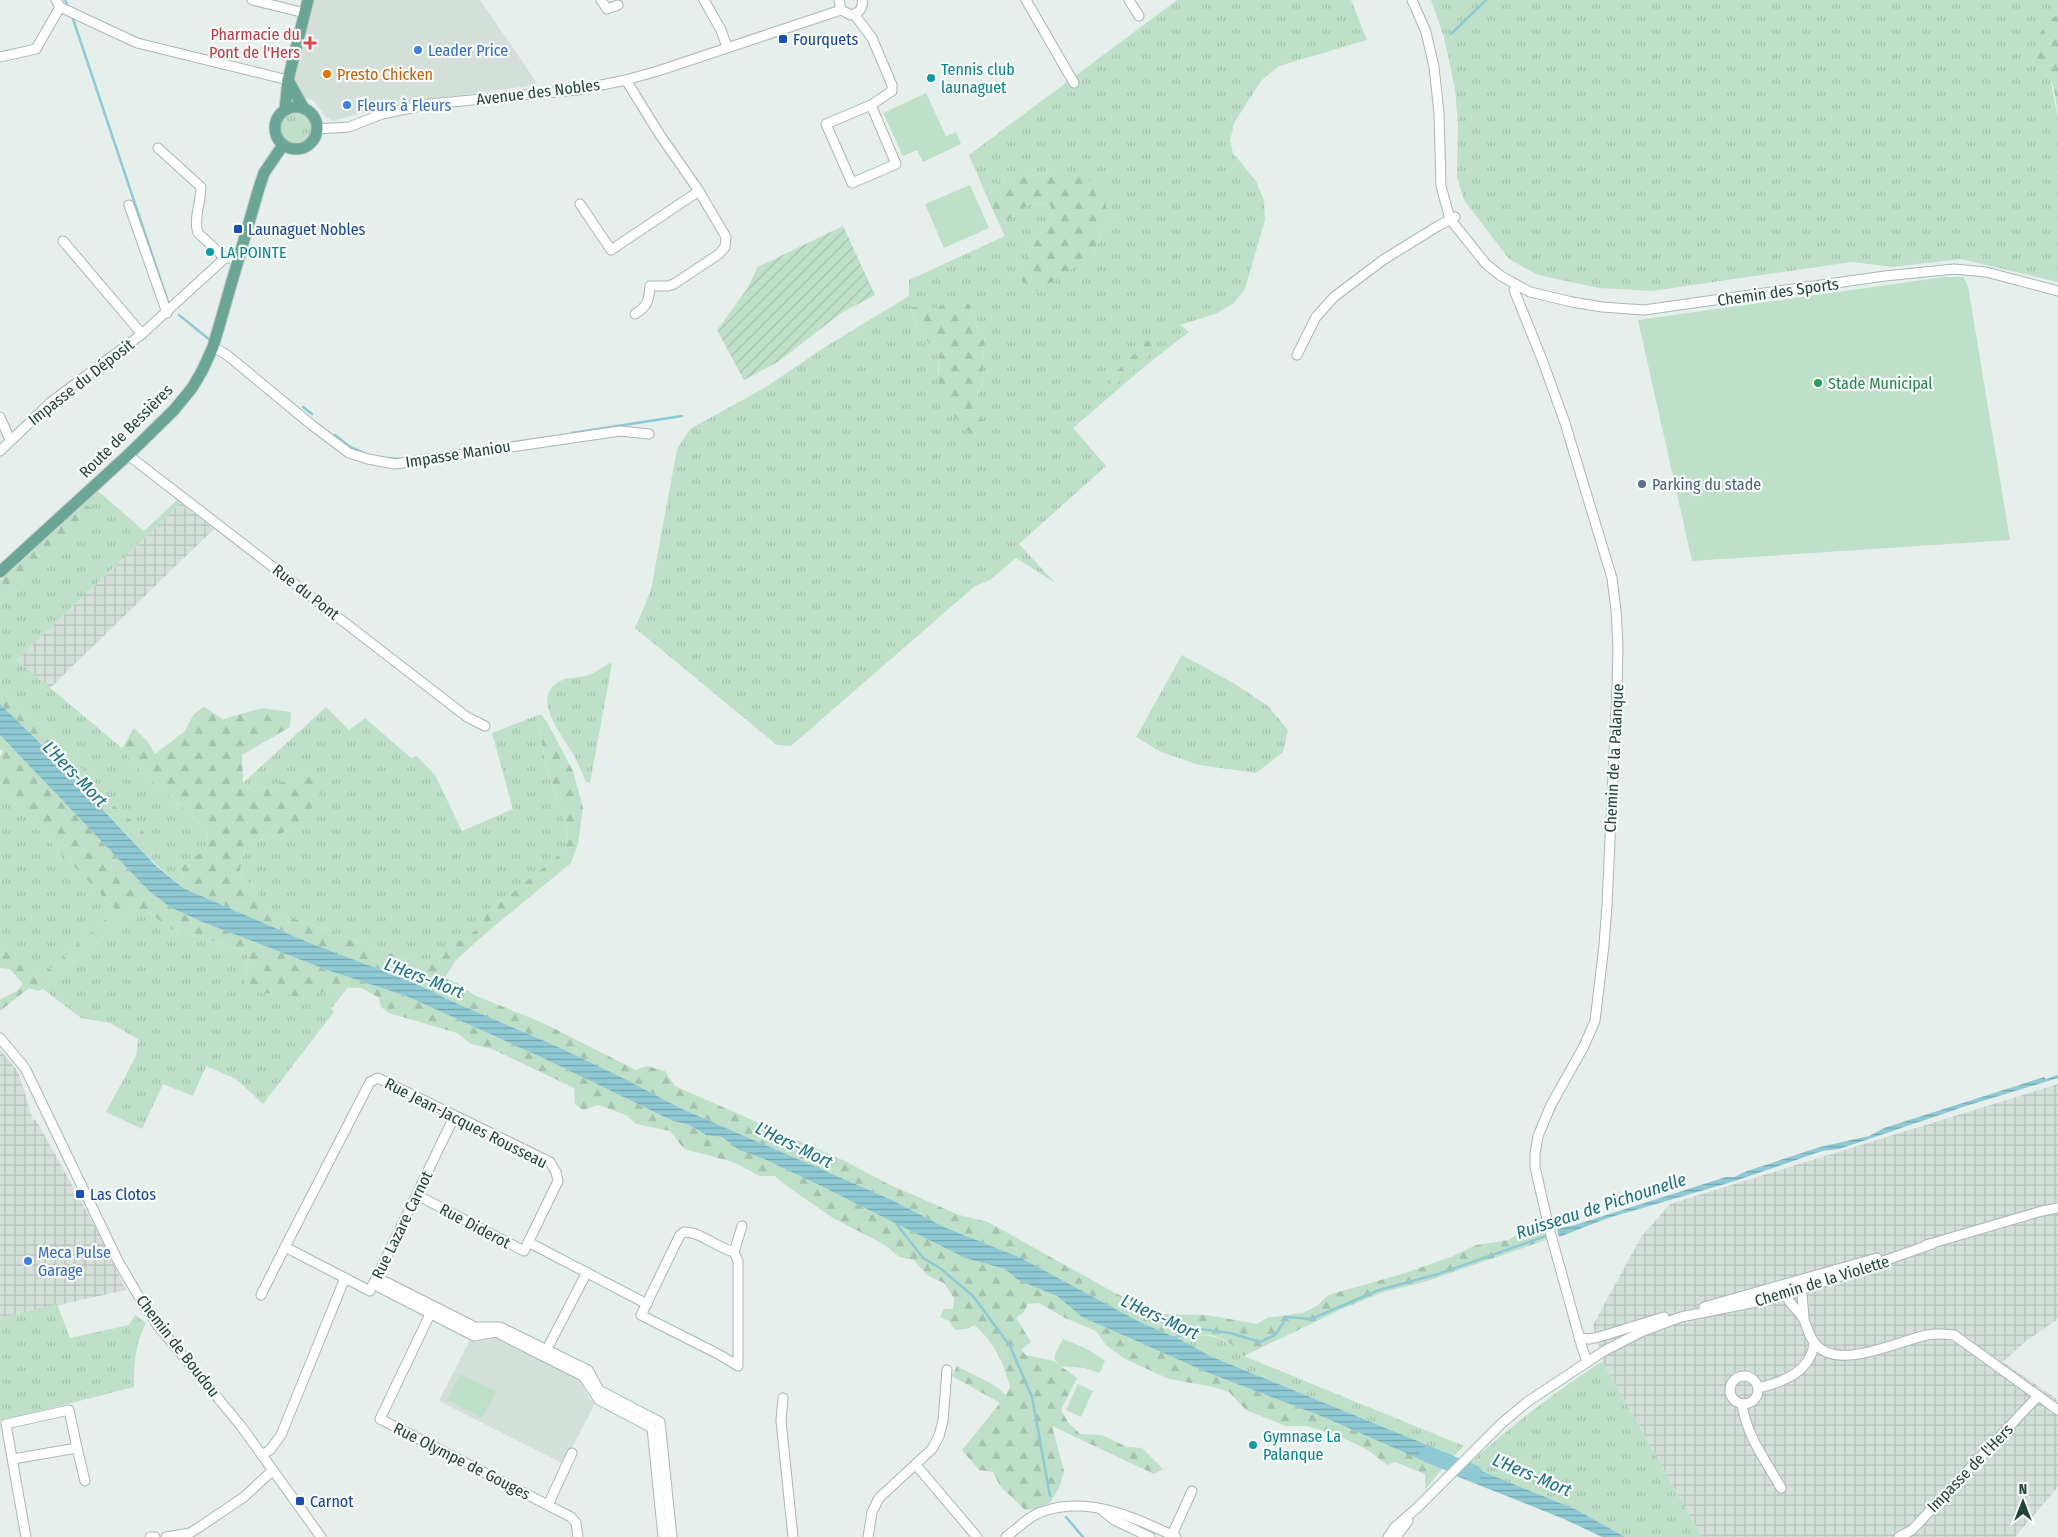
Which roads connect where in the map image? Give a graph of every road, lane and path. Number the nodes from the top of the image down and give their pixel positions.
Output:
1 (252, 0) edge
2 (308, 0) edge
3 (601, 0) edge
4 (704, 0) edge
5 (839, 0) edge
6 (862, 0) edge
7 (1026, 0) edge
8 (1129, 0) edge
9 (1412, 0) edge
10 (58, 4) edge
11 (618, 5) dead end
12 (841, 10) junction
13 (305, 13) junction
14 (854, 14) junction
15 (1139, 16) dead end
16 (727, 47) junction
17 (0, 57) edge
18 (288, 80) junction
19 (626, 80) junction
20 (1074, 83) dead end
21 (871, 105) junction
22 (303, 107) junction
23 (284, 110) junction
24 (318, 129) junction
25 (283, 145) junction
26 (158, 148) dead end
27 (699, 191) junction
28 (580, 204) dead end
29 (129, 205) dead end
30 (1453, 218) junction
31 (63, 240) dead end
32 (225, 258) junction
33 (238, 258) junction
34 (1514, 290) dead end
35 (2058, 291) edge
36 (167, 313) junction
37 (635, 314) dead end
38 (142, 334) junction
39 (213, 347) junction
40 (1297, 354) dead end
41 (0, 418) edge
42 (649, 434) dead end
43 (10, 440) junction
44 (0, 451) edge
45 (128, 455) junction
46 (0, 572) edge
47 (485, 726) dead end
48 (0, 1038) edge
49 (454, 1117) junction
50 (417, 1195) junction
51 (2058, 1208) edge
52 (742, 1226) dead end
53 (528, 1242) junction
54 (1932, 1244) junction
55 (285, 1247) junction
56 (734, 1252) junction
57 (587, 1272) junction
58 (345, 1278) junction
59 (375, 1280) junction
60 (1792, 1283) junction
61 (1801, 1290) junction
62 (1786, 1294) junction
63 (261, 1295) dead end
64 (646, 1304) junction
65 (432, 1310) junction
66 (1691, 1310) junction
67 (1681, 1317) junction
68 (1804, 1320) junction
69 (1579, 1338) junction
70 (1814, 1342) junction
71 (545, 1353) junction
72 (1588, 1362) junction
73 (947, 1370) dead end
74 (1758, 1388) junction
75 (2038, 1396) junction
76 (783, 1398) dead end
77 (1742, 1404) junction
78 (2058, 1410) edge
79 (77, 1448) junction
80 (572, 1453) dead end
81 (262, 1455) junction
82 (13, 1459) junction
83 (916, 1466) junction
84 (273, 1470) junction
85 (84, 1481) dead end
86 (1781, 1488) dead end
87 (1192, 1491) dead end
88 (548, 1504) junction
89 (1417, 1508) junction
90 (1102, 1510) junction
91 (1173, 1536) edge
92 (26, 1537) edge
93 (150, 1537) edge
94 (155, 1537) edge
95 (166, 1537) edge
96 (321, 1537) edge
97 (578, 1537) edge
98 (663, 1537) edge
99 (672, 1537) edge
100 (793, 1537) edge
101 (868, 1537) edge
102 (977, 1537) edge
103 (1006, 1537) edge
104 (1150, 1537) edge
105 (1388, 1537) edge
106 (1396, 1537) edge
107 (1899, 1537) edge

1 - 13 street
2 - 13 main road
3 - 11 street
4 - 16 street
5 - 12 street
6 - 14 street
7 - 20 street
8 - 15 street
9 - 30 street, Chemin des Sports
10 - 17 street
10 - 18 street
12 - 14 street
12 - 16 street, Avenue des Nobles
13 - 18 main road
14 - 21 street
16 - 19 street, Avenue des Nobles
18 - 22 main road
18 - 23 main road
19 - 24 street, Avenue des Nobles
19 - 27 street
21 - 21 street
22 - 23 main road
22 - 24 main road
23 - 25 main road
24 - 25 main road
25 - 33 main road, Route de Bessières
26 - 32 street
27 - 28 street
27 - 37 street
29 - 36 street
30 - 35 street, Chemin des Sports
30 - 40 street
31 - 38 street, Impasse du Déposit
32 - 33 street
32 - 36 street, Impasse du Déposit
33 - 39 main road, Route de Bessières
34 - 69 street, Chemin de la Palanque
36 - 38 street, Impasse du Déposit
38 - 43 street, Impasse du Déposit
39 - 42 street, Impasse Maniou
39 - 45 main road, Route de Bessières
41 - 43 street
43 - 44 street, Impasse du Déposit
45 - 46 main road, Route de Bessières
45 - 47 street, Rue du Pont
48 - 81 street, Chemin de Boudou
49 - 50 street, Rue Lazare Carnot
49 - 53 street, Rue Jean-Jacques Rousseau
49 - 55 street, Rue Jean-Jacques Rousseau
50 - 53 street, Rue Diderot
50 - 59 street, Rue Lazare Carnot
51 - 54 street, Chemin de la Violette
52 - 56 street
53 - 57 street
54 - 60 street, Chemin de la Violette
54 - 61 street, Chemin de la Violette
55 - 58 street
55 - 63 street
56 - 64 street
56 - 64 street
57 - 64 street
57 - 71 street
58 - 59 street, Rue Lazare Carnot
58 - 81 street, Rue Lazare Carnot
59 - 65 street
60 - 61 street
60 - 62 street
60 - 66 street, Chemin de la Violette
61 - 62 street, Chemin de la Violette
61 - 68 street
62 - 67 street, Chemin de la Violette
62 - 68 street
65 - 71 street
65 - 88 street, Rue Olympe de Gouges
66 - 67 street, Chemin de la Violette
66 - 69 street, Chemin de la Violette
67 - 72 street, Chemin de la Violette
68 - 70 street
69 - 72 street, Chemin de la Palanque
70 - 74 street
70 - 75 street
71 - 98 street
71 - 99 street
72 - 89 street
73 - 83 street
74 - 77 street
74 - 77 street
75 - 78 street
75 - 107 street, Impasse de l'Hers
76 - 100 street
77 - 86 street
79 - 82 street
79 - 82 street
79 - 85 street
80 - 88 street, Rue Olympe de Gouges
81 - 84 street, Chemin de Boudou
82 - 92 street
83 - 101 street
83 - 102 street
84 - 95 street
84 - 96 street, Chemin de Boudou
87 - 91 street
88 - 97 street, Rue Olympe de Gouges
89 - 105 street
89 - 106 street
90 - 91 street
90 - 103 street
90 - 104 street
93 - 94 street

